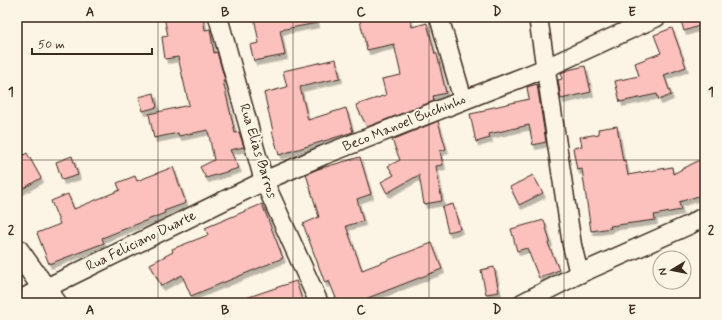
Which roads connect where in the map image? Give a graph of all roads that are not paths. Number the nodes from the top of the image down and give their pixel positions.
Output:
1 (218, 17) edge
2 (439, 17) edge
3 (538, 17) edge
4 (657, 17) edge
5 (546, 68) junction
6 (463, 100) junction
7 (264, 181) junction
8 (705, 216) edge
9 (17, 250) edge
10 (579, 274) junction
11 (49, 296) edge
12 (19, 303) edge
13 (319, 303) edge
14 (522, 303) edge

1 - 7 street, Rua Elias Barros
2 - 6 street
3 - 5 street
4 - 5 street
5 - 6 street, Beco Manoel Buchinho
5 - 10 street
6 - 7 street, Beco Manoel Buchinho
7 - 11 street, Rua Feliciano Duarte
7 - 13 street, Rua Elias Barros
8 - 10 street
9 - 11 street
10 - 14 street
11 - 12 street, Rua Feliciano Duarte

